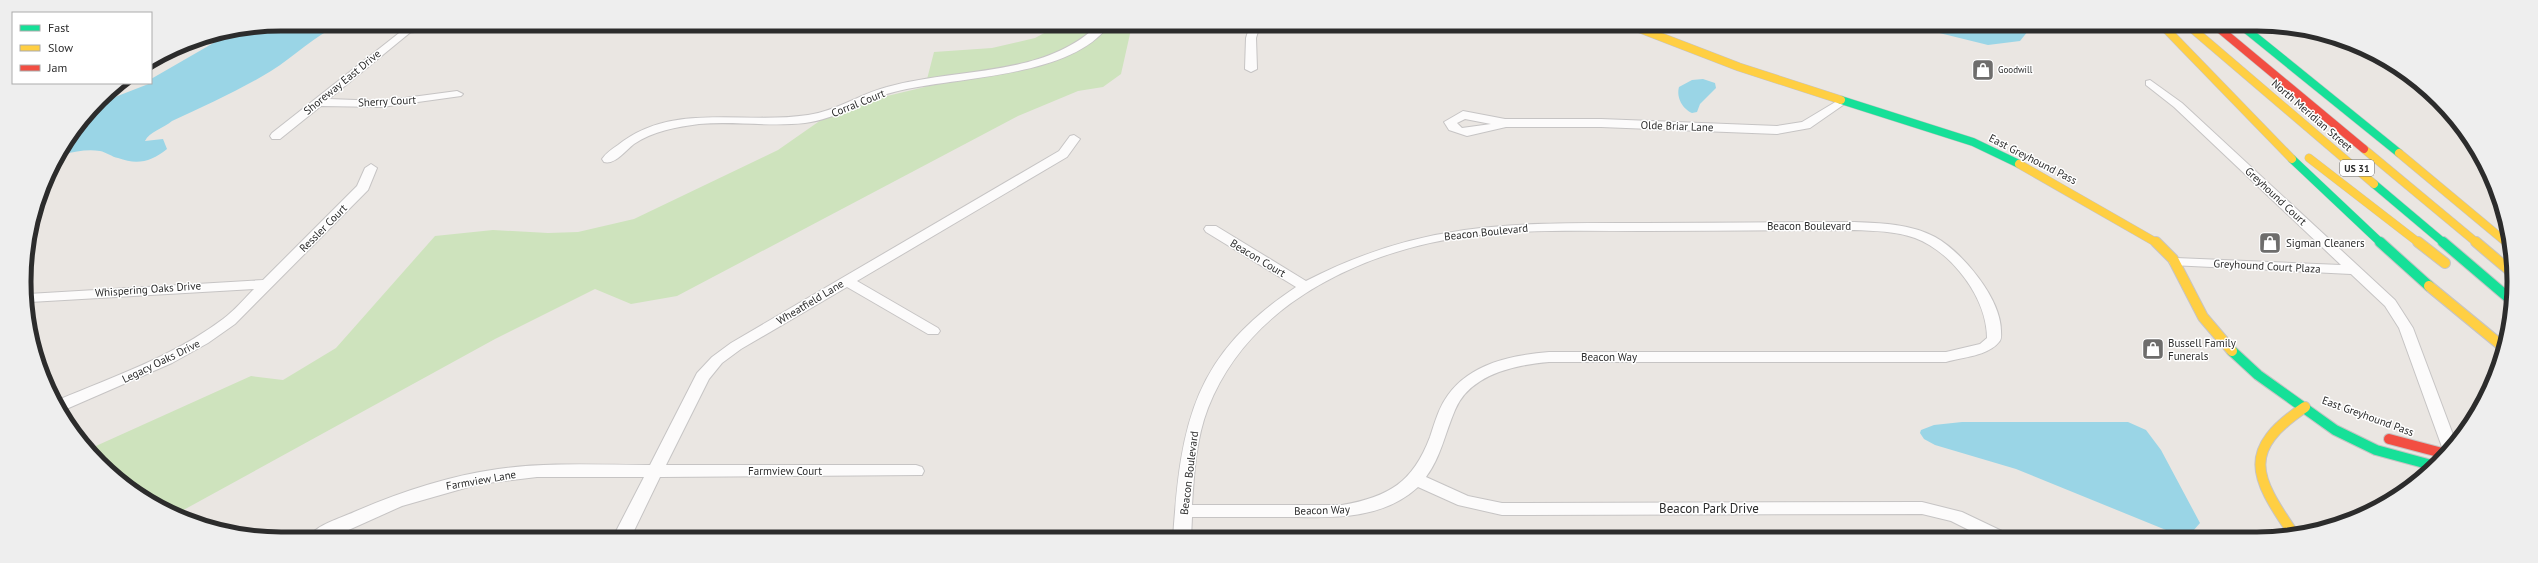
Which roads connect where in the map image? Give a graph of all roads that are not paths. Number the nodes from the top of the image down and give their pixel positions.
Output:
1 (406, 31) edge
2 (1097, 31) edge
3 (1253, 31) edge
4 (1643, 31) edge
5 (2168, 31) edge
6 (2195, 31) edge
7 (2222, 31) edge
8 (2248, 31) edge
9 (1251, 69) dead end
10 (2211, 71) junction
11 (2150, 83) dead end
12 (457, 94) dead end
13 (1842, 101) junction
14 (317, 102) junction
15 (1505, 123) dead end
16 (2282, 135) dead end
17 (276, 136) dead end
18 (1074, 139) dead end
19 (2299, 150) dead end
20 (608, 159) dead end
21 (371, 168) dead end
22 (1211, 230) dead end
23 (2503, 240) edge
24 (1941, 249) joint
25 (2176, 262) junction
26 (2506, 268) edge
27 (2357, 270) junction
28 (2456, 271) dead end
29 (846, 281) junction
30 (268, 284) junction
31 (1306, 286) junction
32 (2506, 296) edge
33 (32, 298) edge
34 (933, 331) dead end
35 (2499, 343) edge
36 (63, 404) edge
37 (2305, 407) junction
38 (2332, 414) dead end
39 (2379, 435) dead end
40 (2448, 443) edge
41 (2440, 453) edge
42 (2429, 464) edge
43 (654, 471) junction
44 (916, 471) dead end
45 (1417, 480) junction
46 (1184, 511) junction
47 (2291, 530) edge
48 (327, 532) edge
49 (624, 532) edge
50 (1182, 532) edge
51 (1988, 532) edge

1 - 14 street, Shoreway East Drive
2 - 20 street, Corral Court
3 - 9 street
4 - 13 main road, East Greyhound Pass
5 - 10 main road
6 - 32 main road, North Meridian Street / US 31
7 - 26 main road, North Meridian Street / US 31
8 - 23 main road
10 - 16 main road
10 - 35 main road
11 - 27 street, Greyhound Court
12 - 14 street, Sherry Court
13 - 15 street, Olde Briar Lane
13 - 25 main road, East Greyhound Pass
14 - 17 street, Shoreway East Drive
18 - 29 street, Wheatfield Lane
19 - 28 main road
21 - 30 street, Ressler Court
22 - 31 street, Beacon Court
24 - 31 street, Beacon Boulevard
24 - 45 street, Beacon Way
25 - 27 street, Greyhound Court Plaza
25 - 37 main road, East Greyhound Pass
27 - 40 street, Greyhound Court
29 - 34 street
29 - 43 street, Wheatfield Lane
30 - 33 street, Whispering Oaks Drive
30 - 36 street, Legacy Oaks Drive
31 - 46 street, Beacon Boulevard
37 - 38 main road, East Greyhound Pass
37 - 42 main road, East Greyhound Pass
37 - 47 main road
39 - 41 main road, East Greyhound Pass
43 - 44 street, Farmview Court
43 - 48 street, Farmview Lane
43 - 49 street, Wheatfield Lane
45 - 46 street, Beacon Way
45 - 51 street, Beacon Park Drive
46 - 50 street, Beacon Boulevard

